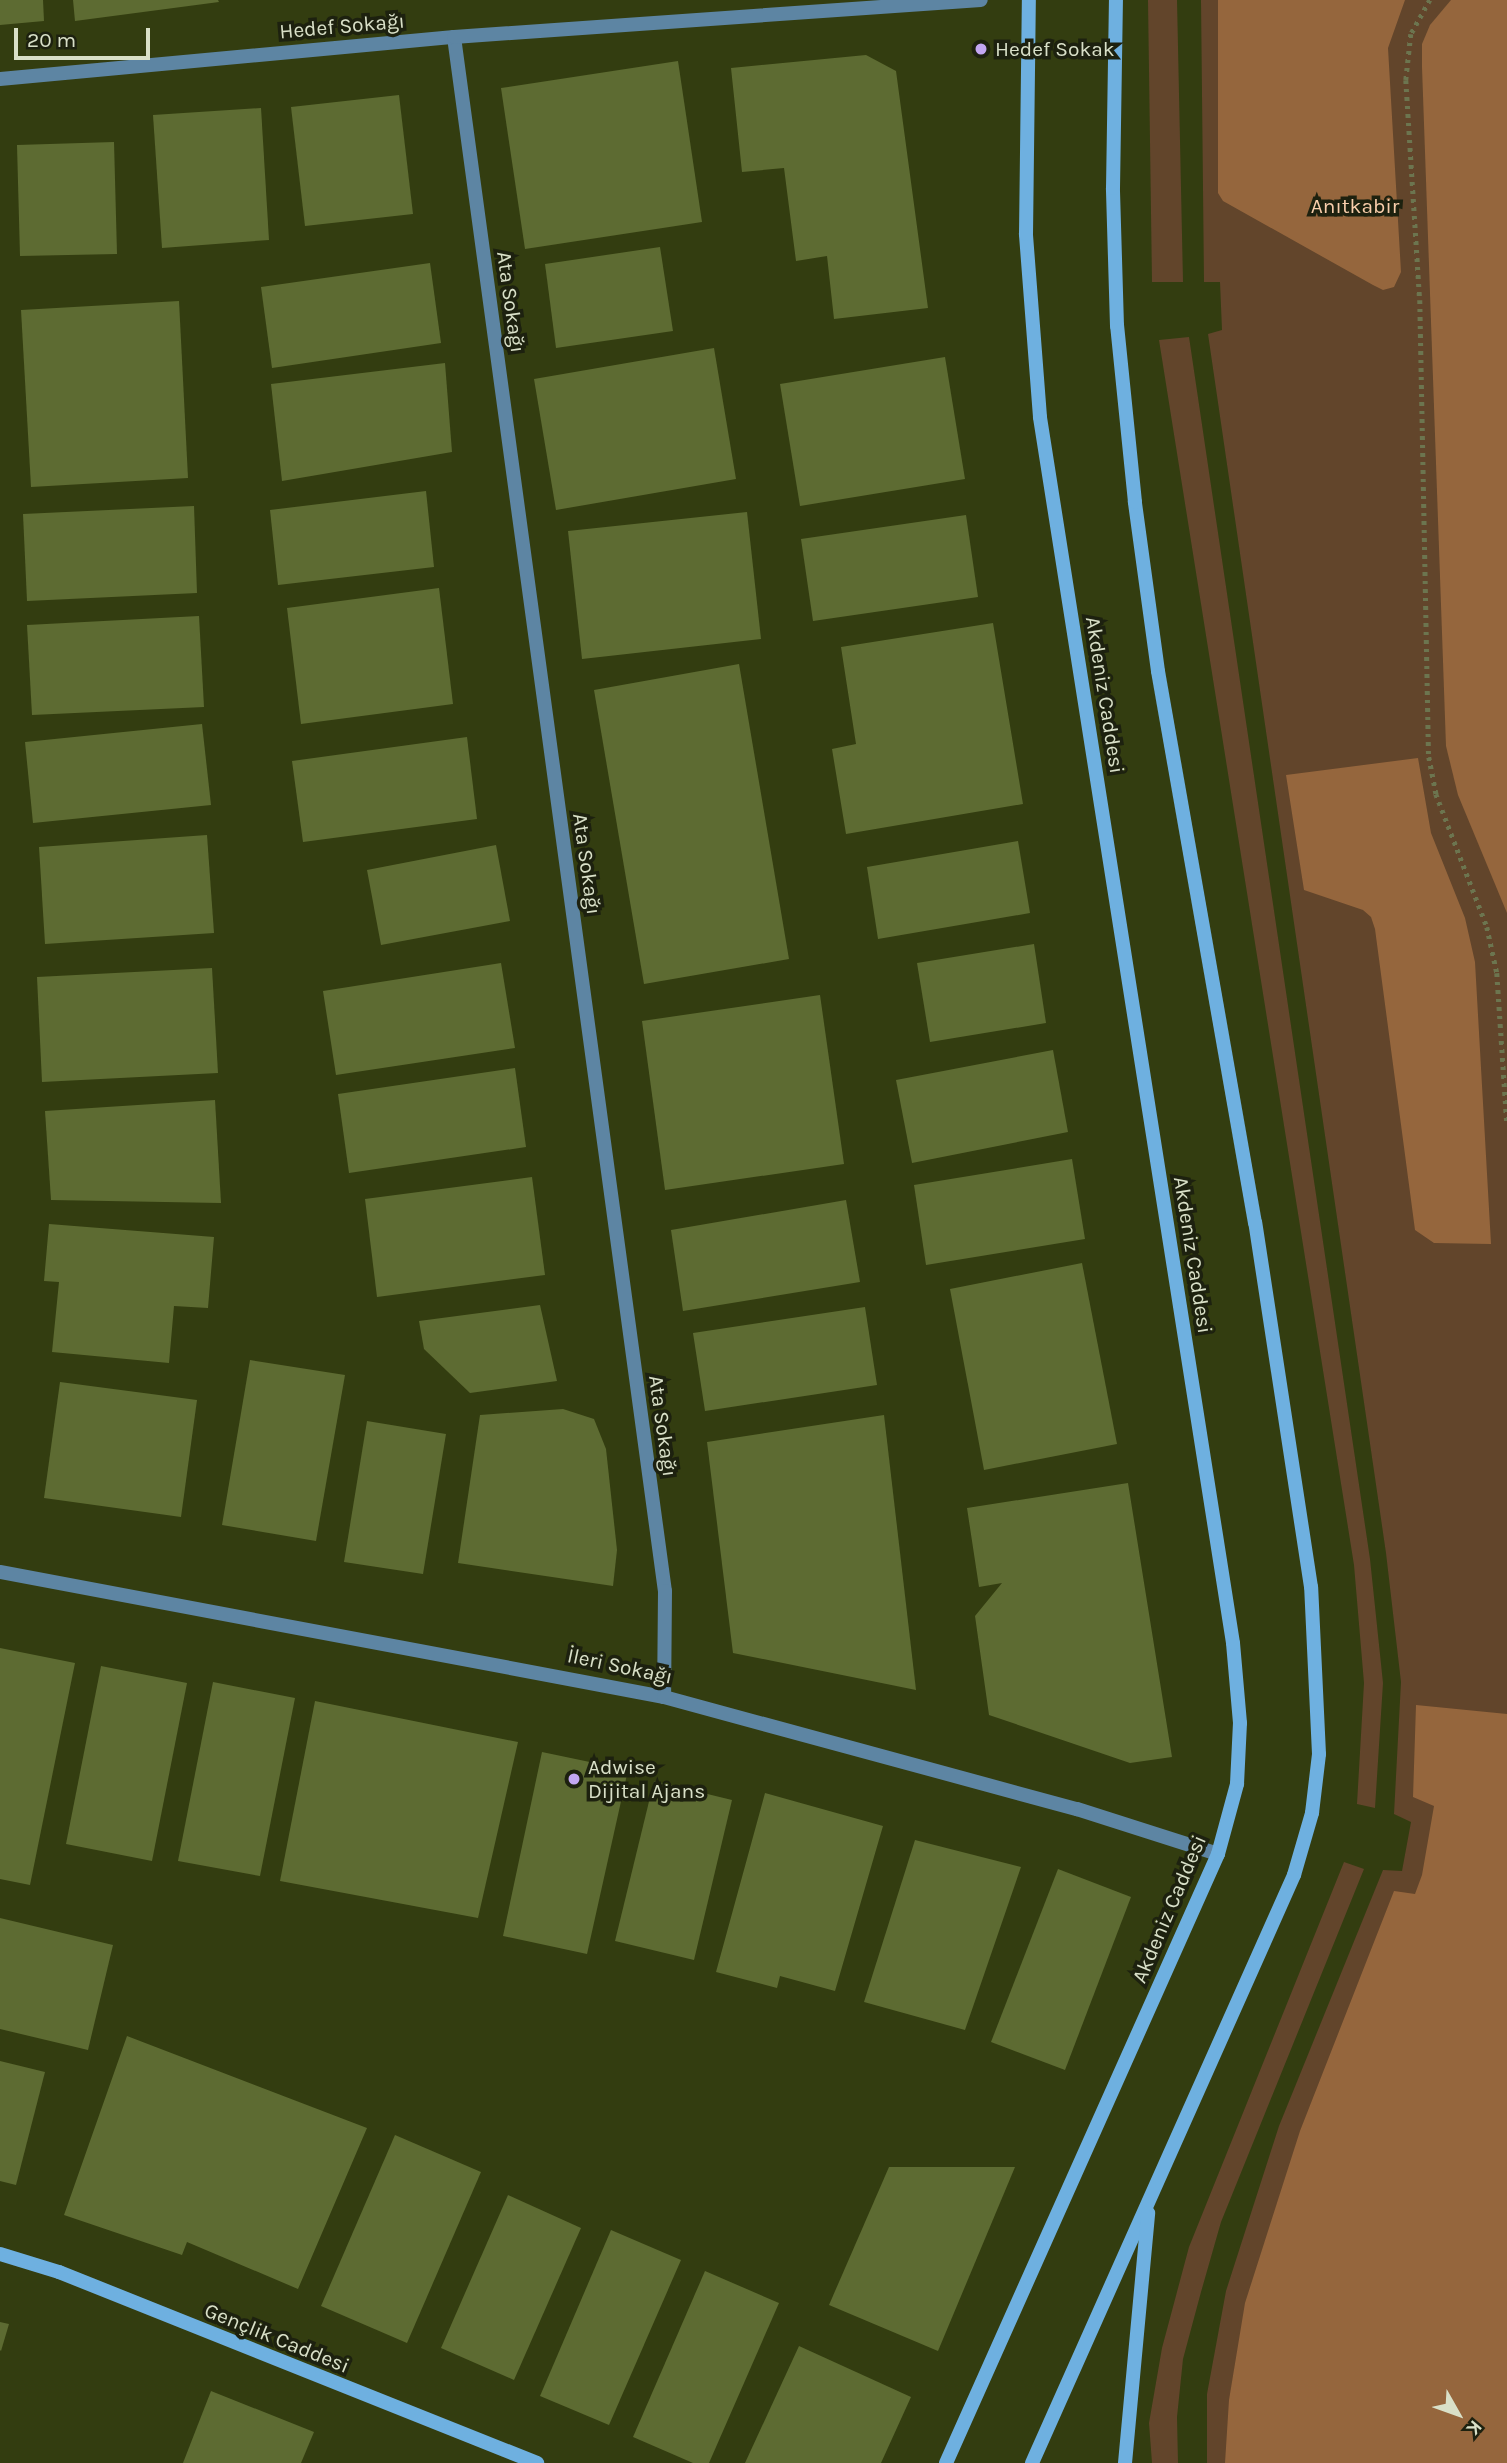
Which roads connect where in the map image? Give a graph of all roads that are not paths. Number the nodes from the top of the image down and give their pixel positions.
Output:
1 (981, 0) edge
2 (1029, 0) edge
3 (1116, 0) edge
4 (454, 37) junction
5 (0, 79) edge
6 (0, 1572) edge
7 (664, 1697) junction
8 (1218, 1854) junction
9 (1150, 2201) junction
10 (0, 2254) edge
11 (537, 2463) edge
12 (946, 2463) edge
13 (1032, 2463) edge
14 (1125, 2463) edge

1 - 4 street, Hedef Sokağı
2 - 8 main road, Akdeniz Caddesi
3 - 9 main road
4 - 5 street, Hedef Sokağı
4 - 7 street, Ata Sokağı
6 - 7 street, İleri Sokağı
7 - 8 street, İleri Sokağı
8 - 12 main road, Akdeniz Caddesi
9 - 13 main road
9 - 14 main road
10 - 11 main road, Gençlik Caddesi

